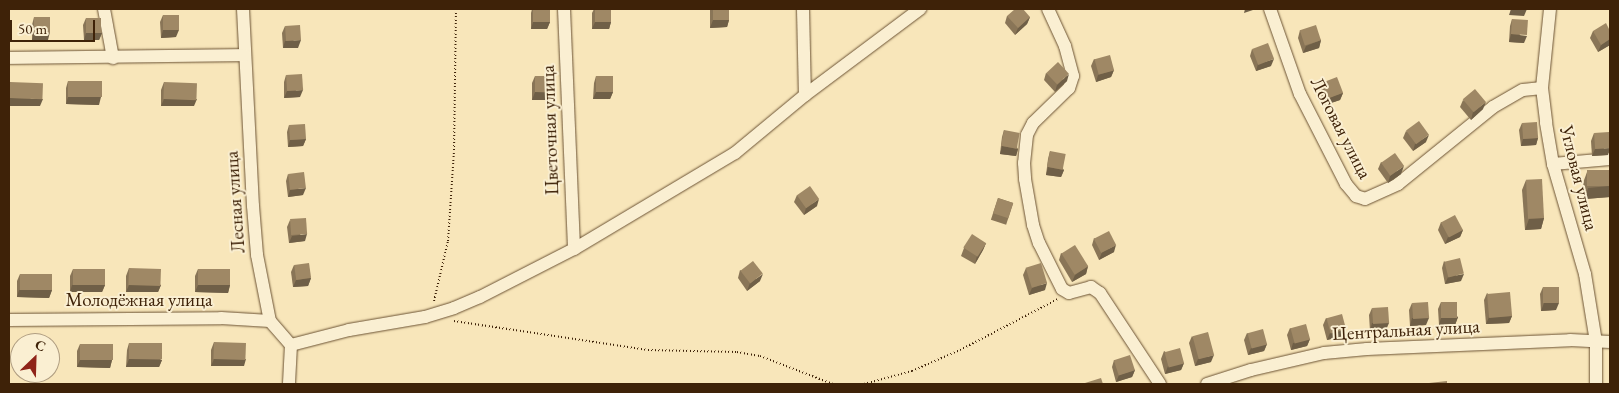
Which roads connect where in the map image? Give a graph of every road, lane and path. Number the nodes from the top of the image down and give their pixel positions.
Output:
1 (104, 9) edge
2 (244, 9) edge
3 (456, 9) edge
4 (564, 9) edge
5 (803, 9) edge
6 (920, 9) edge
7 (1048, 9) edge
8 (1270, 9) edge
9 (1550, 9) edge
10 (245, 54) junction
11 (9, 58) edge
12 (113, 58) junction
13 (1542, 88) junction
14 (805, 95) junction
15 (1610, 159) edge
16 (1553, 164) junction
17 (574, 249) junction
18 (1066, 292) junction
19 (431, 315) junction
20 (9, 320) edge
21 (270, 321) junction
22 (1596, 342) junction
23 (1610, 342) edge
24 (291, 344) junction
25 (289, 384) edge
26 (834, 384) edge
27 (864, 384) edge
28 (1160, 384) edge
29 (1207, 384) edge
30 (1596, 384) edge

1 - 12 street
2 - 10 street, Лесная улица
3 - 19 path
4 - 17 street, Цветочная улица
5 - 14 street
6 - 14 street
7 - 18 street
8 - 13 street, Логовая улица
9 - 13 street, Угловая улица
10 - 12 street
10 - 21 street, Лесная улица
11 - 12 street
13 - 16 street, Угловая улица
14 - 17 street
15 - 16 street
16 - 22 street, Угловая улица
17 - 19 street
18 - 27 path
18 - 28 street
19 - 24 street
19 - 26 path
20 - 21 street, Молодёжная улица
21 - 24 street
22 - 23 street, Центральная улица
22 - 29 street, Центральная улица
22 - 30 street, Угловая улица
24 - 25 street

